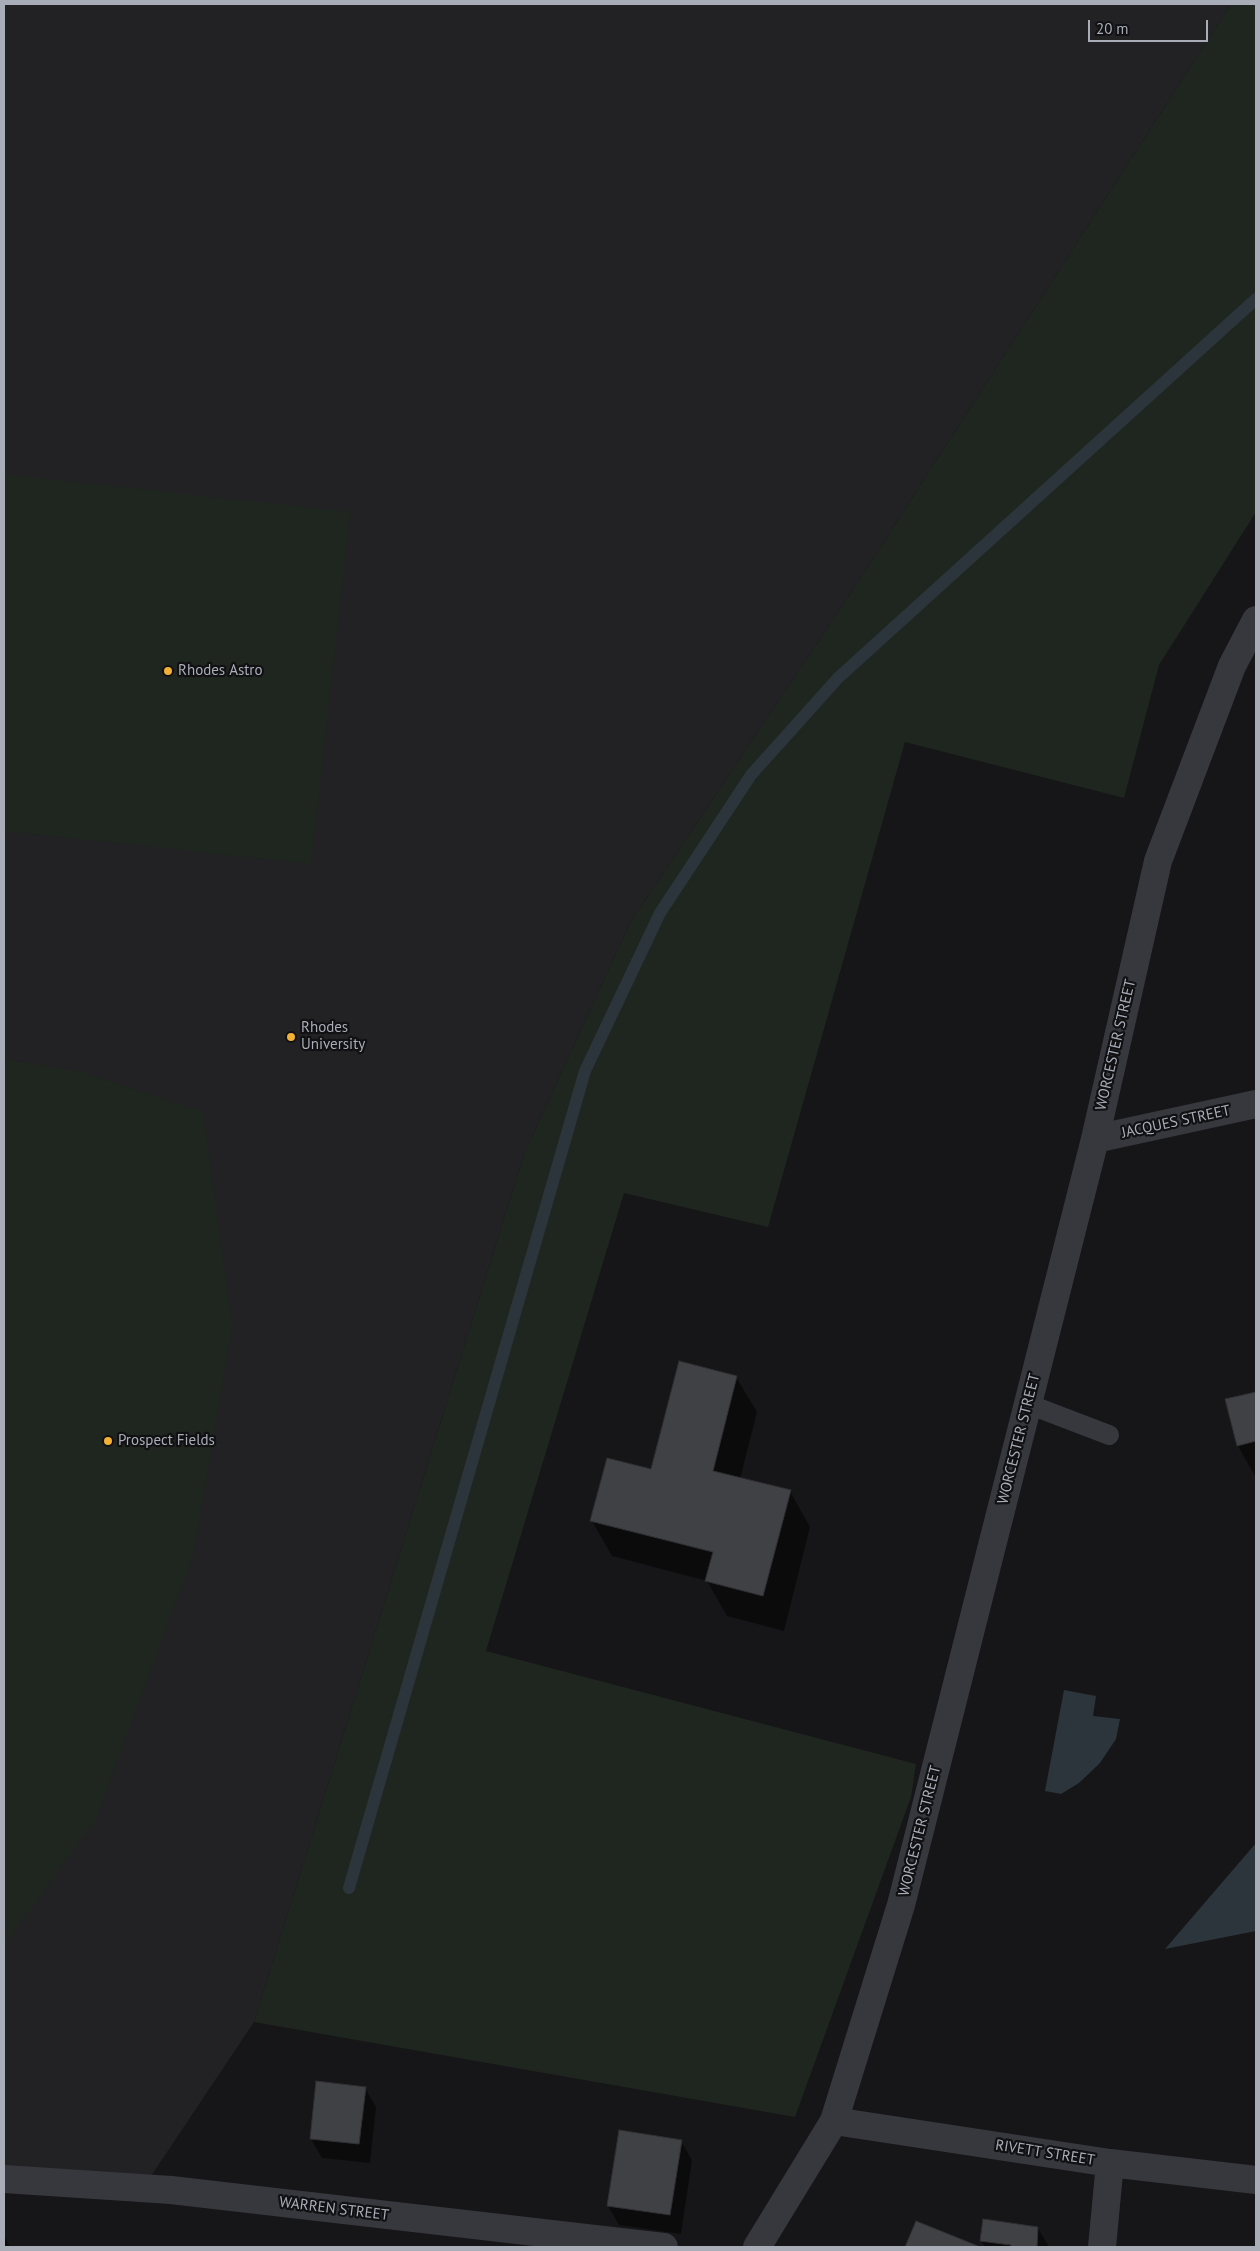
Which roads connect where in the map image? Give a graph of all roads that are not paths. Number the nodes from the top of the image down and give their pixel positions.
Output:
1 (1256, 620) edge
2 (1256, 1104) edge
3 (1095, 1139) junction
4 (1028, 1404) junction
5 (1109, 1435) dead end
6 (834, 2121) junction
7 (1110, 2163) junction
8 (4, 2179) edge
9 (1256, 2180) edge
10 (664, 2247) edge
11 (757, 2247) edge
12 (1102, 2247) edge

1 - 3 street, WORCESTER STREET
2 - 3 street, JACQUES STREET
3 - 4 street, WORCESTER STREET
4 - 5 lane
4 - 6 street, WORCESTER STREET
6 - 7 street, RIVETT STREET
6 - 11 street, WORCESTER STREET
7 - 9 street, RIVETT STREET
7 - 12 street
8 - 10 street, WARREN STREET

